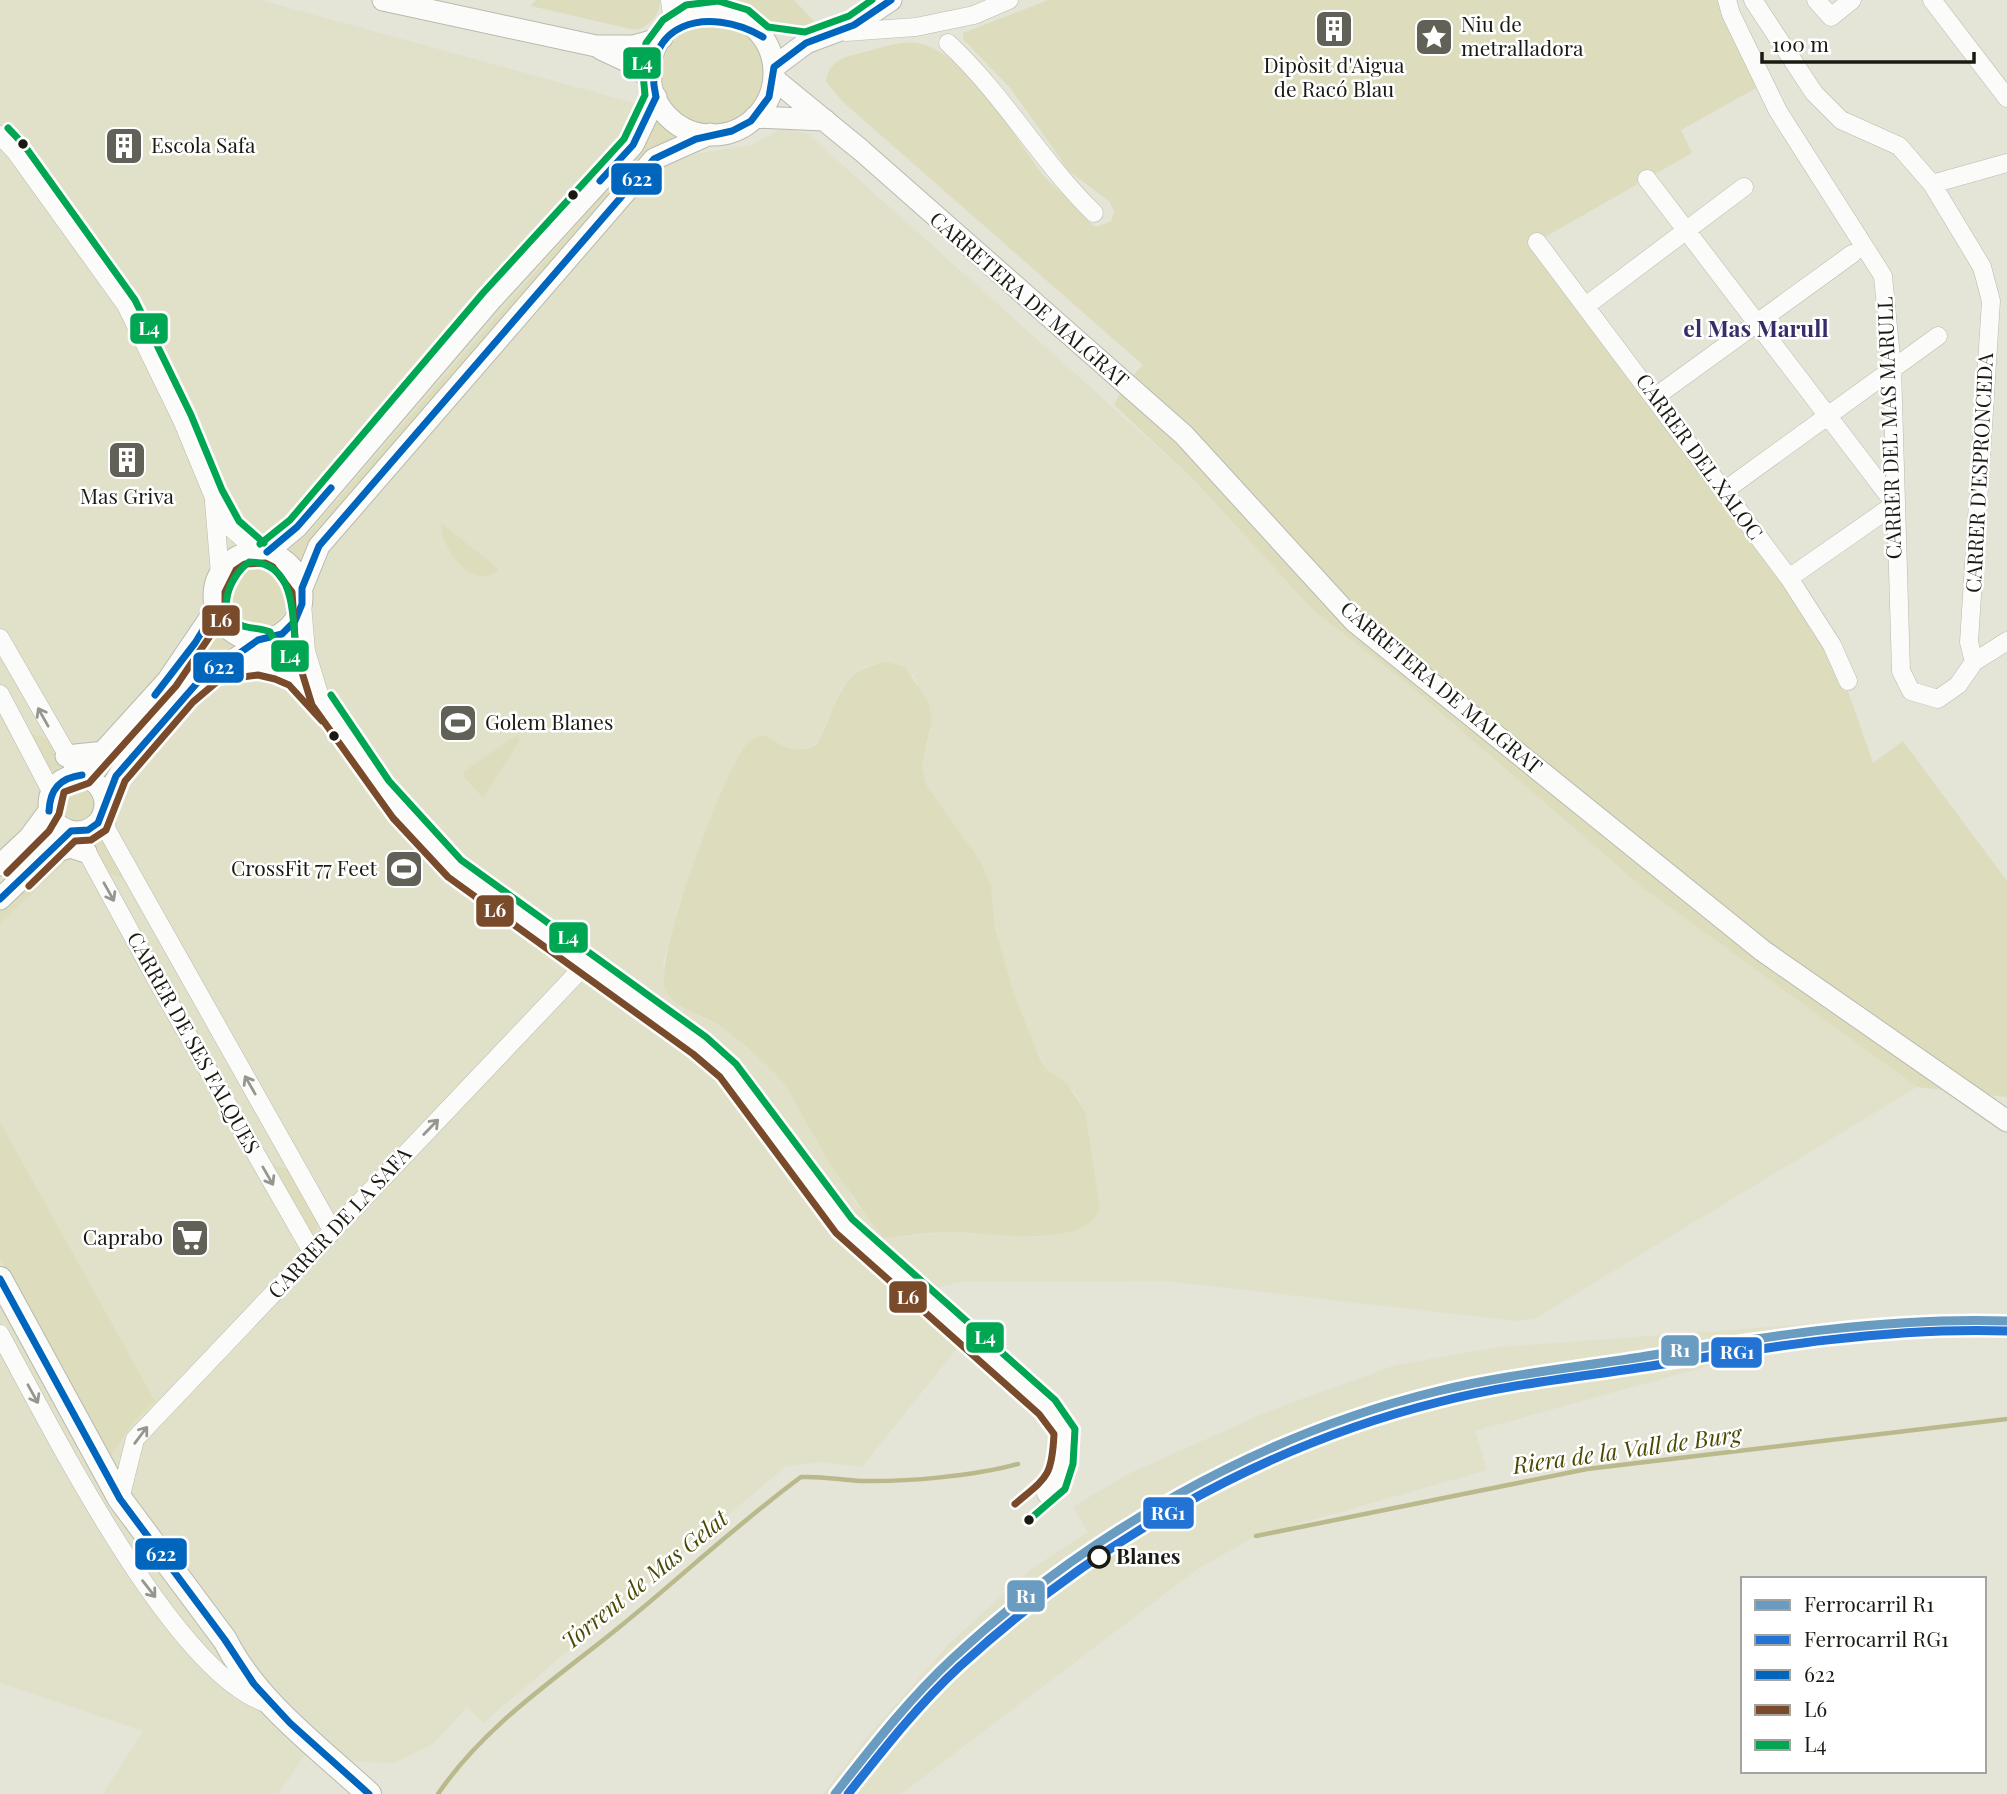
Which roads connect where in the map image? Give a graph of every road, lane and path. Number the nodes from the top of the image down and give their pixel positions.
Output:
1 (383, 0) edge
2 (670, 0) edge
3 (891, 0) edge
4 (1009, 0) edge
5 (1727, 0) edge
6 (1753, 0) edge
7 (1816, 0) edge
8 (1852, 0) edge
9 (1939, 3) edge
10 (706, 6) edge
11 (947, 20) junction
12 (916, 26) junction
13 (667, 32) junction
14 (832, 34) junction
15 (763, 37) junction
16 (806, 43) junction
17 (948, 43) junction
18 (596, 46) junction
19 (774, 73) junction
20 (654, 89) junction
21 (2007, 98) edge
22 (755, 117) junction
23 (825, 120) junction
24 (710, 134) junction
25 (0, 135) edge
26 (2007, 163) edge
27 (1647, 179) dead end
28 (1932, 184) junction
29 (1744, 187) dead end
30 (1094, 213) dead end
31 (1684, 230) junction
32 (1537, 242) dead end
33 (1852, 254) dead end
34 (1587, 306) junction
35 (1758, 323) junction
36 (1938, 336) dead end
37 (1892, 368) junction
38 (1655, 397) junction
39 (1827, 414) junction
40 (1724, 491) junction
41 (213, 495) junction
42 (1895, 505) junction
43 (262, 552) junction
44 (220, 574) junction
45 (1789, 578) junction
46 (302, 596) junction
47 (216, 609) junction
48 (0, 638) edge
49 (261, 640) junction
50 (2007, 640) edge
51 (1974, 662) junction
52 (215, 670) junction
53 (295, 676) junction
54 (1847, 681) dead end
55 (0, 694) edge
56 (321, 700) junction
57 (105, 752) junction
58 (66, 756) junction
59 (80, 775) junction
60 (50, 801) junction
61 (105, 807) junction
62 (73, 832) junction
63 (86, 852) junction
64 (47, 855) junction
65 (0, 865) edge
66 (0, 899) edge
67 (587, 963) junction
68 (2007, 1121) edge
69 (332, 1230) junction
70 (312, 1252) junction
71 (0, 1279) edge
72 (0, 1334) edge
73 (1046, 1494) dead end
74 (120, 1499) junction
75 (225, 1640) junction
76 (206, 1661) junction
77 (275, 1706) junction
78 (369, 1794) edge

1 - 18 street
2 - 13 street
3 - 14 street
4 - 11 street
5 - 37 street, CARRER DEL MAS MARULL
6 - 28 street, CARRER D'ESPRONCEDA
7 - 8 street
9 - 21 street
10 - 13 street
10 - 15 street
11 - 12 street
11 - 17 street
12 - 14 street
12 - 17 street
13 - 18 street
13 - 20 street
14 - 16 street
15 - 16 street
15 - 19 street
16 - 19 street
17 - 30 street
18 - 20 street
19 - 22 street
19 - 23 street, CARRETERA DE MALGRAT
20 - 24 street
20 - 43 street
22 - 23 street
22 - 24 street
23 - 68 street, CARRETERA DE MALGRAT
24 - 46 street
25 - 41 street
26 - 28 street
27 - 31 street
28 - 51 street, CARRER D'ESPRONCEDA
29 - 31 street
31 - 34 street
31 - 35 street
32 - 34 street, CARRER DEL XALOC
33 - 35 street
34 - 38 street, CARRER DEL XALOC
35 - 38 street
35 - 39 street
36 - 37 street
37 - 39 street
37 - 42 street, CARRER DEL MAS MARULL
38 - 40 street, CARRER DEL XALOC
39 - 40 street
39 - 42 street
40 - 45 street, CARRER DEL XALOC
41 - 43 street
41 - 44 street
42 - 45 street
42 - 51 street, CARRER DEL MAS MARULL
43 - 44 street
43 - 46 street
44 - 47 street
45 - 54 street, CARRER DEL XALOC
46 - 49 street
46 - 56 street
47 - 49 street
47 - 57 street
58 -> 48 street
49 - 52 street
49 - 53 street
50 - 51 street, CARRER DEL MAS MARULL
52 - 53 street
52 - 61 street
53 - 56 street
55 - 60 street
56 - 67 street
57 - 58 street
57 - 59 street
58 - 59 street
59 - 60 street
59 - 61 street
60 - 62 street
60 - 65 street
61 - 62 street
69 -> 61 street, CARRER DE SES FALQUES
62 - 63 street, CARRER DE SES FALQUES
62 - 64 street
63 - 64 street
63 -> 70 street, CARRER DE SES FALQUES
64 - 66 street
69 -> 67 street, CARRER DE LA SAFA
67 - 73 street
69 - 70 street, CARRER DE LA SAFA
74 -> 70 street, CARRER DE LA SAFA
71 - 74 main road
72 -> 76 street
74 - 75 main road
75 - 76 street
75 - 77 main road
76 - 77 street
77 - 78 main road

